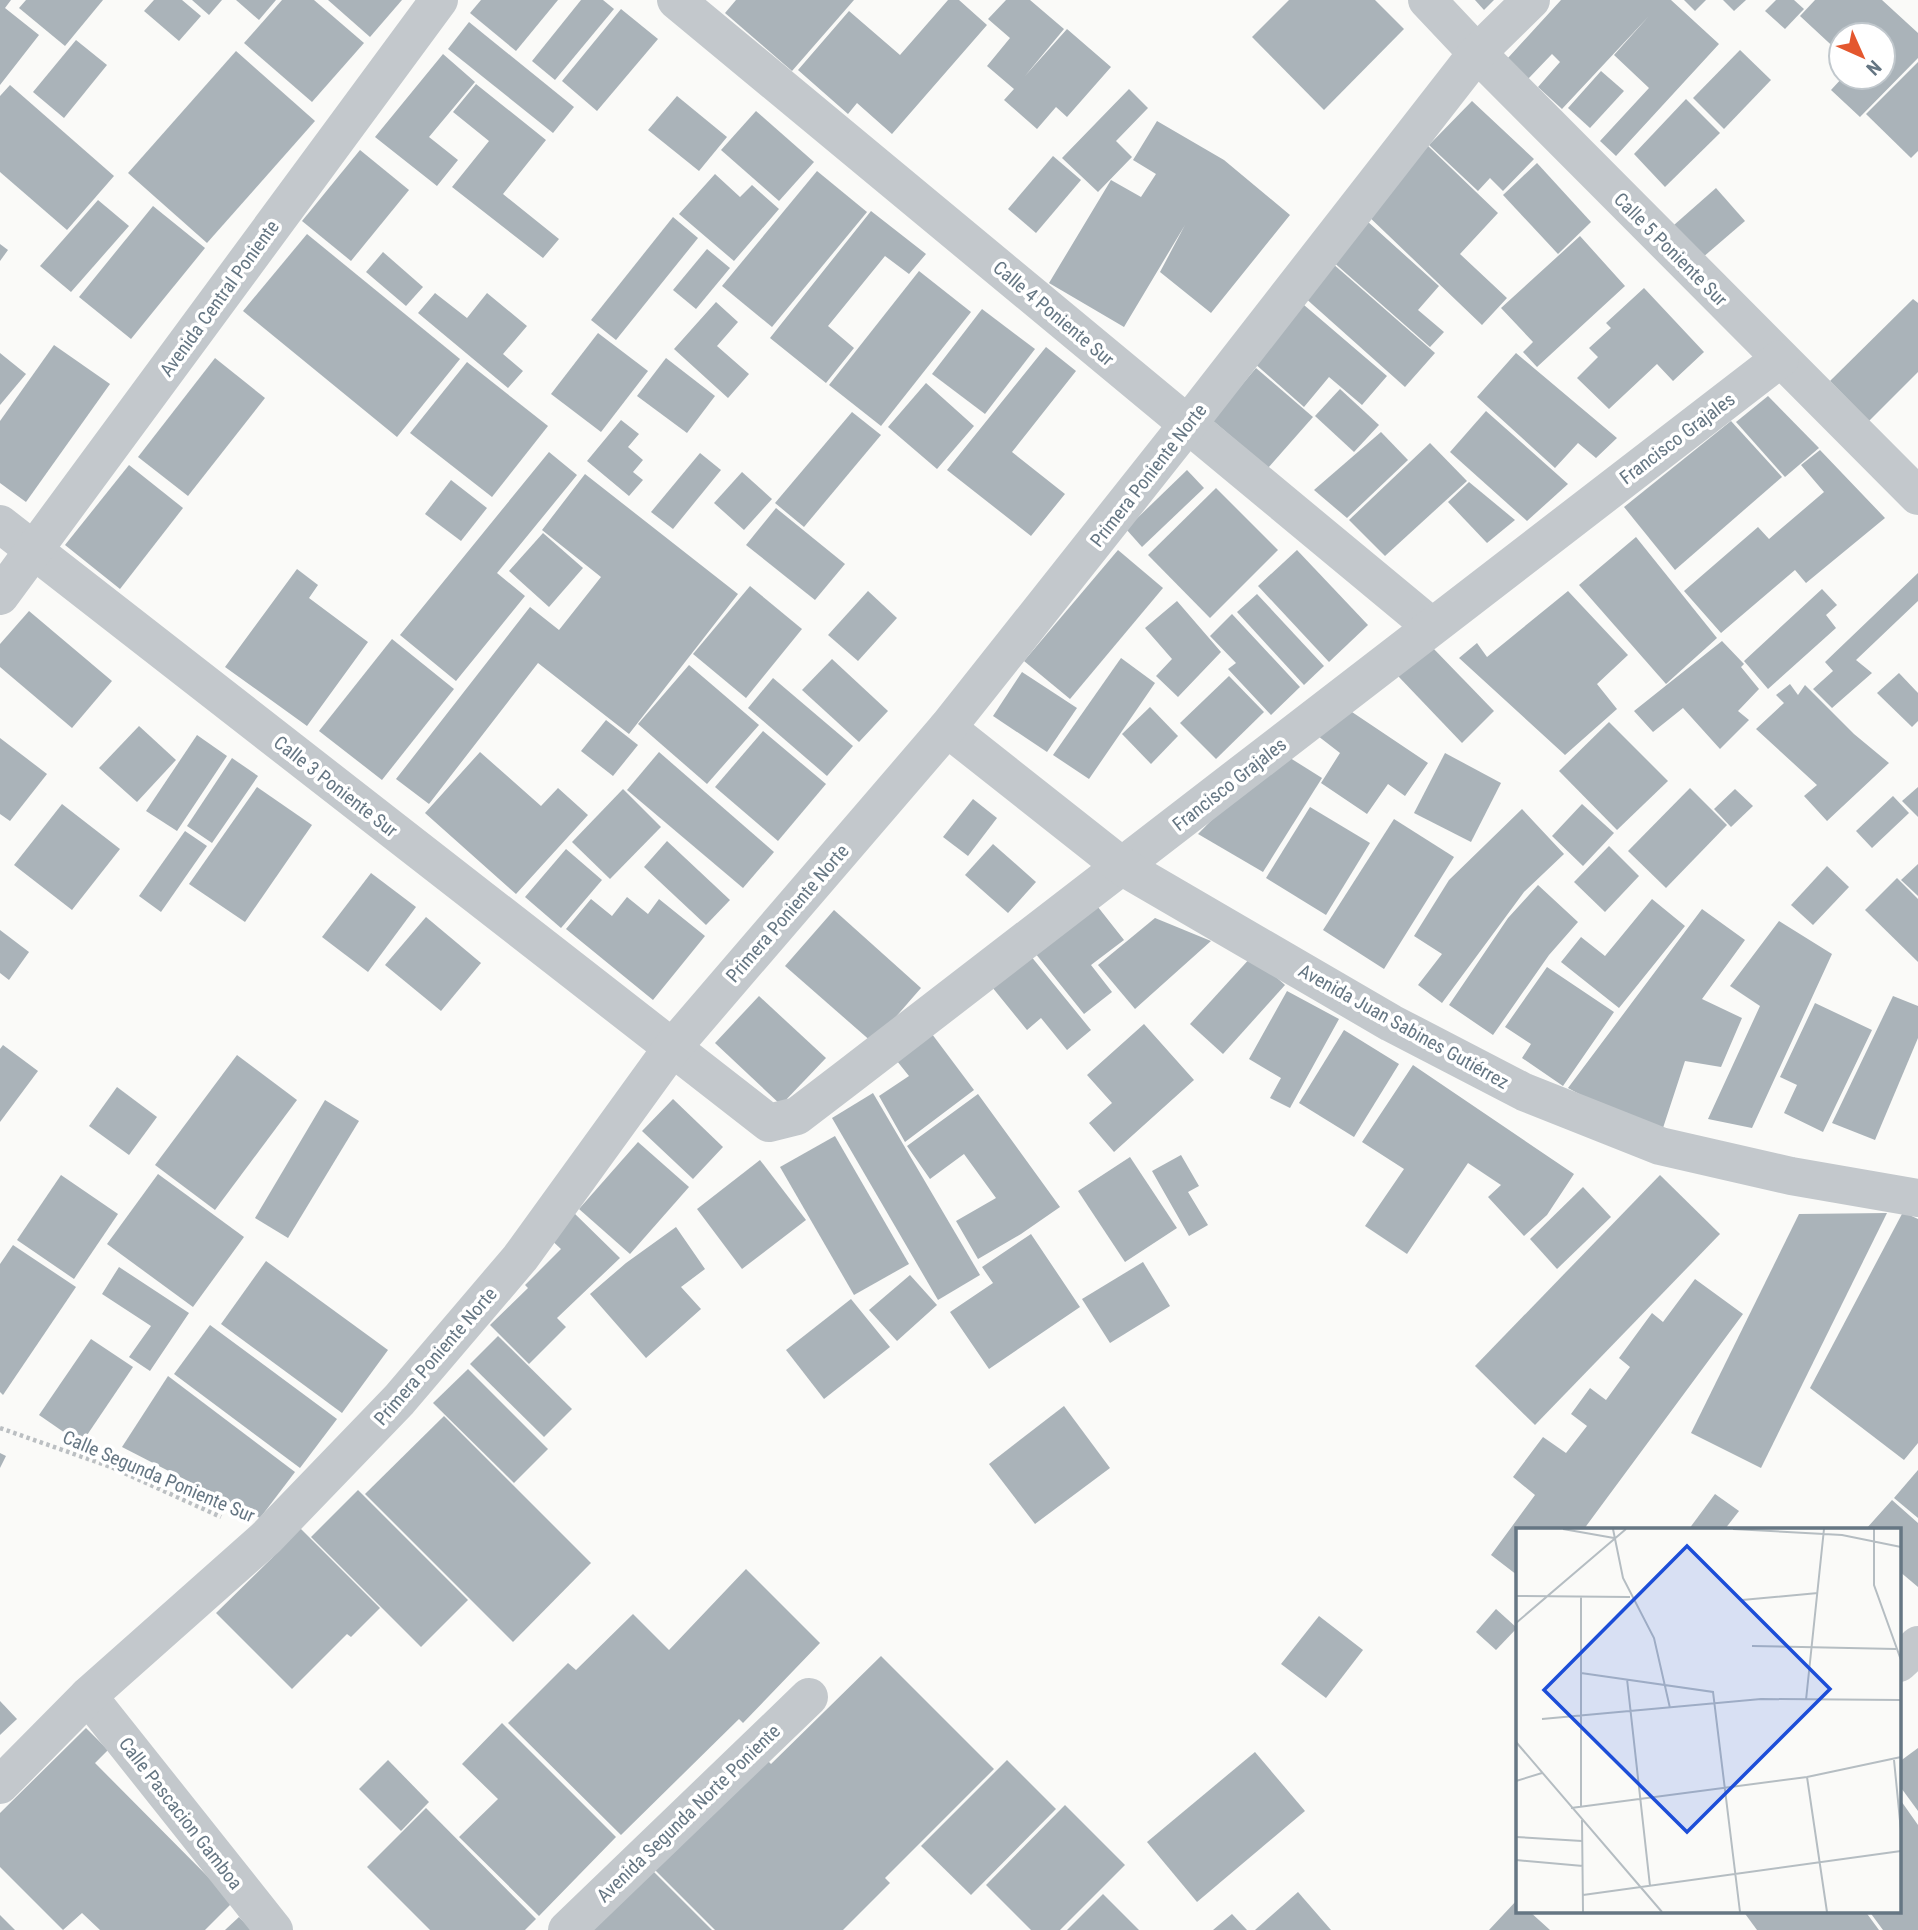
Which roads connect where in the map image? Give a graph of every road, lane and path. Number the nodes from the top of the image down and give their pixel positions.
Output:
1 (439, 0) edge
2 (676, 0) edge
3 (1427, 0) edge
4 (1531, 0) edge
5 (1477, 53) junction
6 (1780, 359) junction
7 (1188, 424) junction
8 (1918, 496) edge
9 (0, 524) edge
10 (33, 551) junction
11 (0, 596) edge
12 (1431, 626) junction
13 (947, 728) junction
14 (1123, 867) junction
15 (672, 1048) junction
16 (1918, 1198) edge
17 (0, 1428) edge
18 (266, 1538) junction
19 (1918, 1645) edge
20 (1900, 1662) edge
21 (88, 1696) junction
22 (809, 1697) dead end
23 (0, 1785) edge
24 (274, 1930) edge
25 (567, 1930) edge

1 - 10 street, Avenida Central Poniente
2 - 7 street, Calle 4 Poniente Sur
3 - 5 street, Calle 5 Poniente Sur
4 - 5 street, Primera Poniente Norte
5 - 6 street, Calle 5 Poniente Sur
5 - 7 street, Primera Poniente Norte
6 - 8 street, Calle 5 Poniente Sur
6 - 12 street, Francisco Grajales
7 - 12 street, Calle 4 Poniente Sur
7 - 13 street, Primera Poniente Norte
9 - 10 street, Calle 3 Poniente Sur
10 - 11 street, Avenida Central Poniente
10 - 15 street, Calle 3 Poniente Sur
12 - 14 street, Francisco Grajales
13 - 14 street, Avenida Juan Sabines Gutiérrez
13 - 15 street, Primera Poniente Norte
14 - 15 street, Francisco Grajales
14 - 16 street, Avenida Juan Sabines Gutiérrez
15 - 18 street, Primera Poniente Norte
17 - 18 path, Calle Segunda Poniente Sur
18 - 21 street, Primera Poniente Norte
19 - 20 street
21 - 23 street, Primera Poniente Norte
21 - 24 street, Calle Pascacion Gamboa
22 - 25 street, Avenida Segunda Norte Poniente

